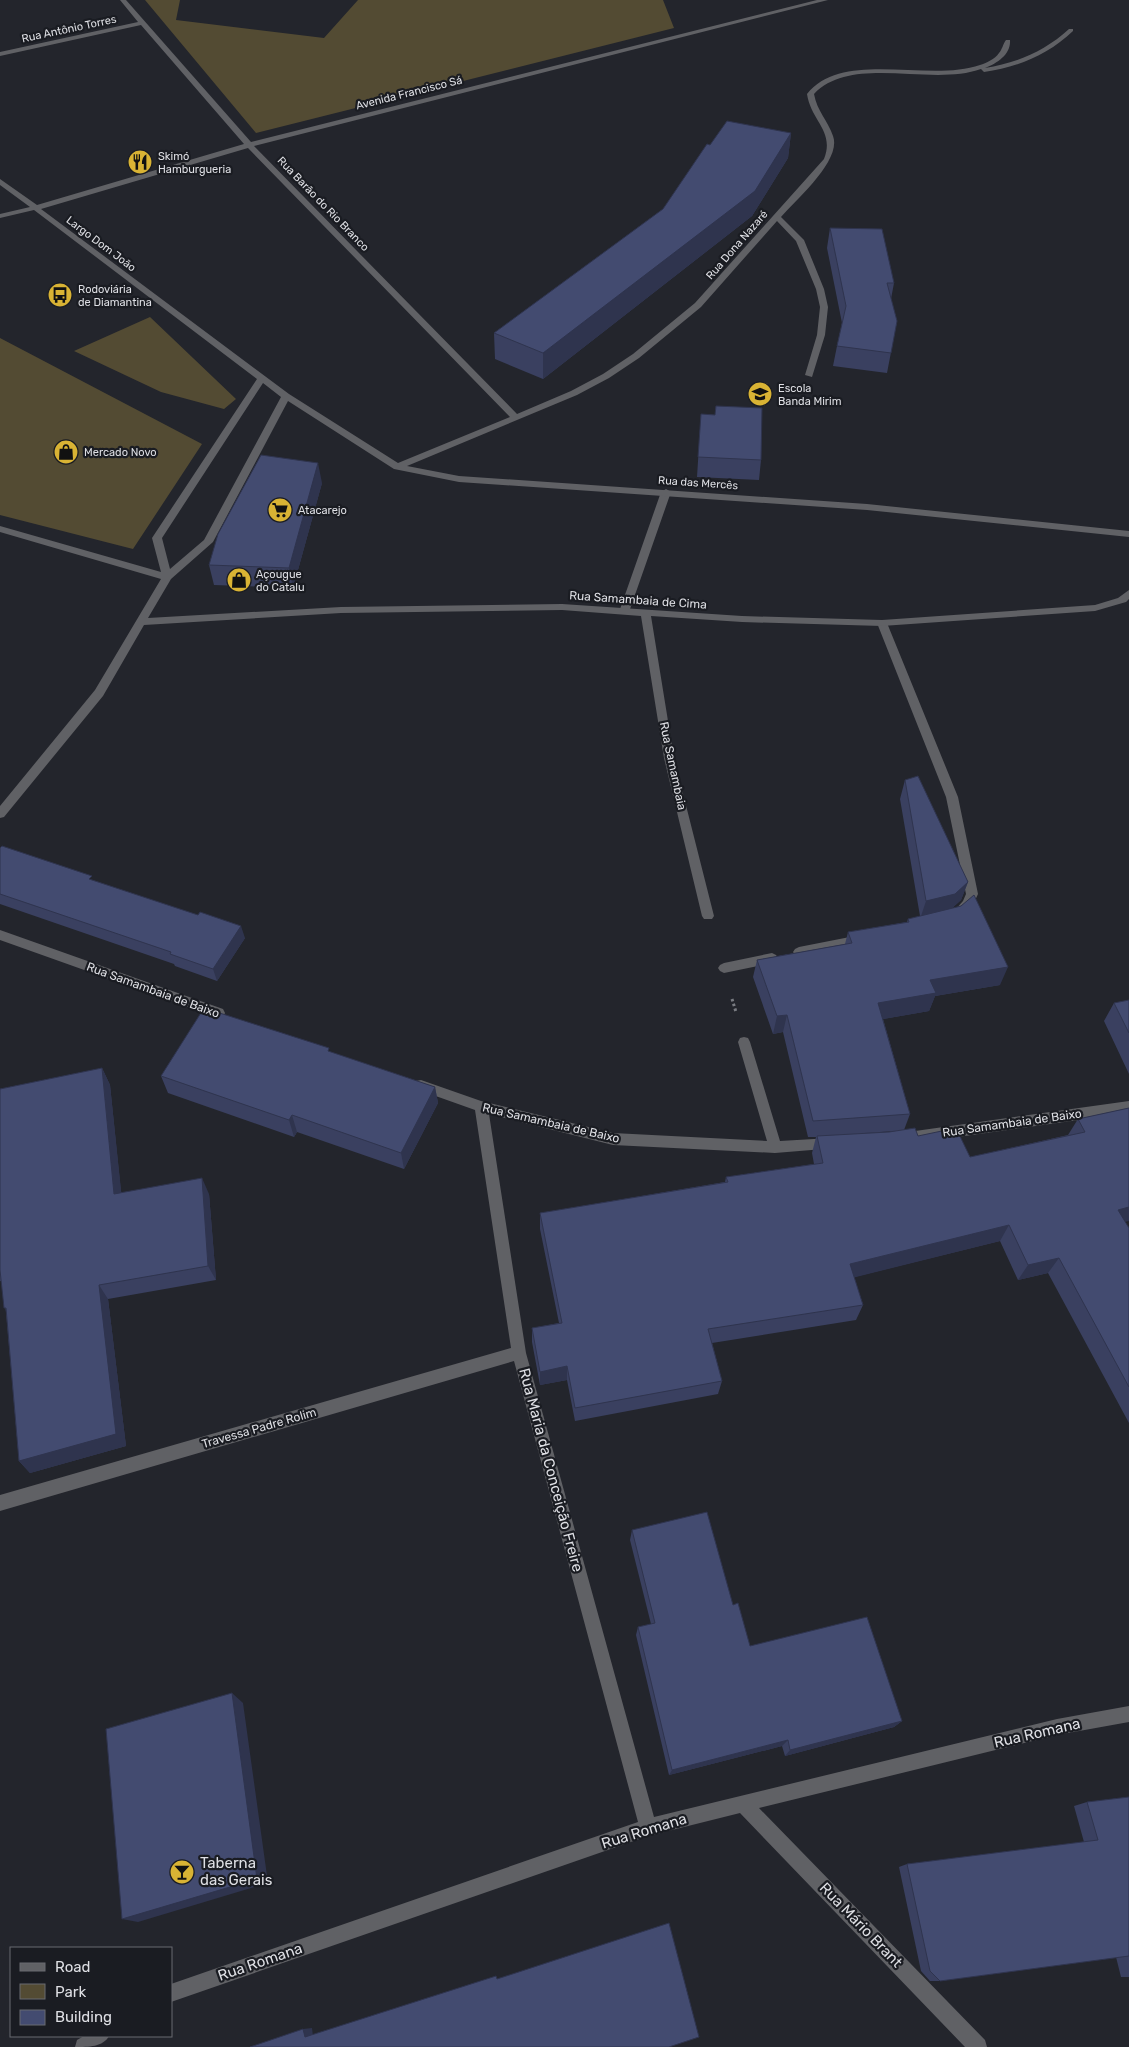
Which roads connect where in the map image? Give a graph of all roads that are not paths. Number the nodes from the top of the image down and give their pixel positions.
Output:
1 (123, 0) edge
2 (825, 0) edge
3 (142, 23) junction
4 (1071, 30) dead end
5 (1008, 41) dead end
6 (0, 54) edge
7 (959, 72) junction
8 (249, 145) junction
9 (0, 181) edge
10 (35, 208) junction
11 (0, 216) edge
12 (776, 216) junction
13 (809, 375) dead end
14 (262, 378) junction
15 (286, 396) junction
16 (515, 417) junction
17 (397, 467) junction
18 (666, 492) junction
19 (0, 529) edge
20 (1127, 534) edge
21 (1129, 546) edge
22 (167, 577) junction
23 (1129, 594) edge
24 (624, 612) junction
25 (646, 614) junction
26 (140, 622) junction
27 (882, 623) junction
28 (0, 814) edge
29 (708, 916) dead end
30 (953, 918) edge
31 (0, 935) edge
32 (875, 936) edge
33 (724, 968) dead end
34 (234, 1018) edge
35 (744, 1042) dead end
36 (411, 1082) edge
37 (481, 1107) junction
38 (1129, 1107) edge
39 (891, 1140) edge
40 (843, 1143) edge
41 (775, 1147) junction
42 (519, 1353) junction
43 (0, 1503) edge
44 (1129, 1714) edge
45 (743, 1804) junction
46 (648, 1828) junction
47 (172, 1993) edge
48 (99, 2037) edge
49 (84, 2047) edge
50 (978, 2047) edge

1 - 3 street, Rua Barão do Rio Branco
2 - 8 street, Avenida Francisco Sá
3 - 6 street, Rua Antônio Torres
3 - 8 street, Rua Barão do Rio Branco
4 - 7 street
5 - 7 street, Rua Dona Nazaré
7 - 12 street, Rua Dona Nazaré
8 - 10 street, Avenida Francisco Sá
8 - 16 street, Rua Barão do Rio Branco
9 - 10 street, Largo Dom João
10 - 11 street, Avenida Francisco Sá
10 - 14 street, Largo Dom João
12 - 13 street
12 - 16 street, Rua Dona Nazaré
14 - 15 street, Largo Dom João
14 - 22 street
15 - 17 street, Rua das Mercês
15 - 22 street
16 - 17 street, Rua Dona Nazaré
17 - 18 street, Rua das Mercês
18 - 20 street, Rua das Mercês
18 - 24 street
19 - 22 street
20 - 21 street
22 - 26 street
23 - 27 street, Rua Samambaia de Cima
24 - 25 street, Rua Samambaia de Cima
24 - 26 street, Rua Samambaia de Cima
25 - 27 street, Rua Samambaia de Cima
25 - 29 street, Rua Samambaia
26 - 28 street
27 - 30 street
31 - 34 street, Rua Samambaia de Baixo
32 - 33 street
35 - 41 street
36 - 37 street, Rua Samambaia de Baixo
37 - 41 street, Rua Samambaia de Baixo
37 - 42 street, Rua Maria da Conceição Freire
38 - 39 street, Rua Samambaia de Baixo
40 - 41 street, Rua Samambaia de Baixo
42 - 43 street, Travessa Padre Rolim
42 - 46 street, Rua Maria da Conceição Freire
44 - 45 street, Rua Romana
45 - 46 street, Rua Romana
45 - 50 street, Rua Mário Brant
46 - 47 street, Rua Romana
48 - 49 street

